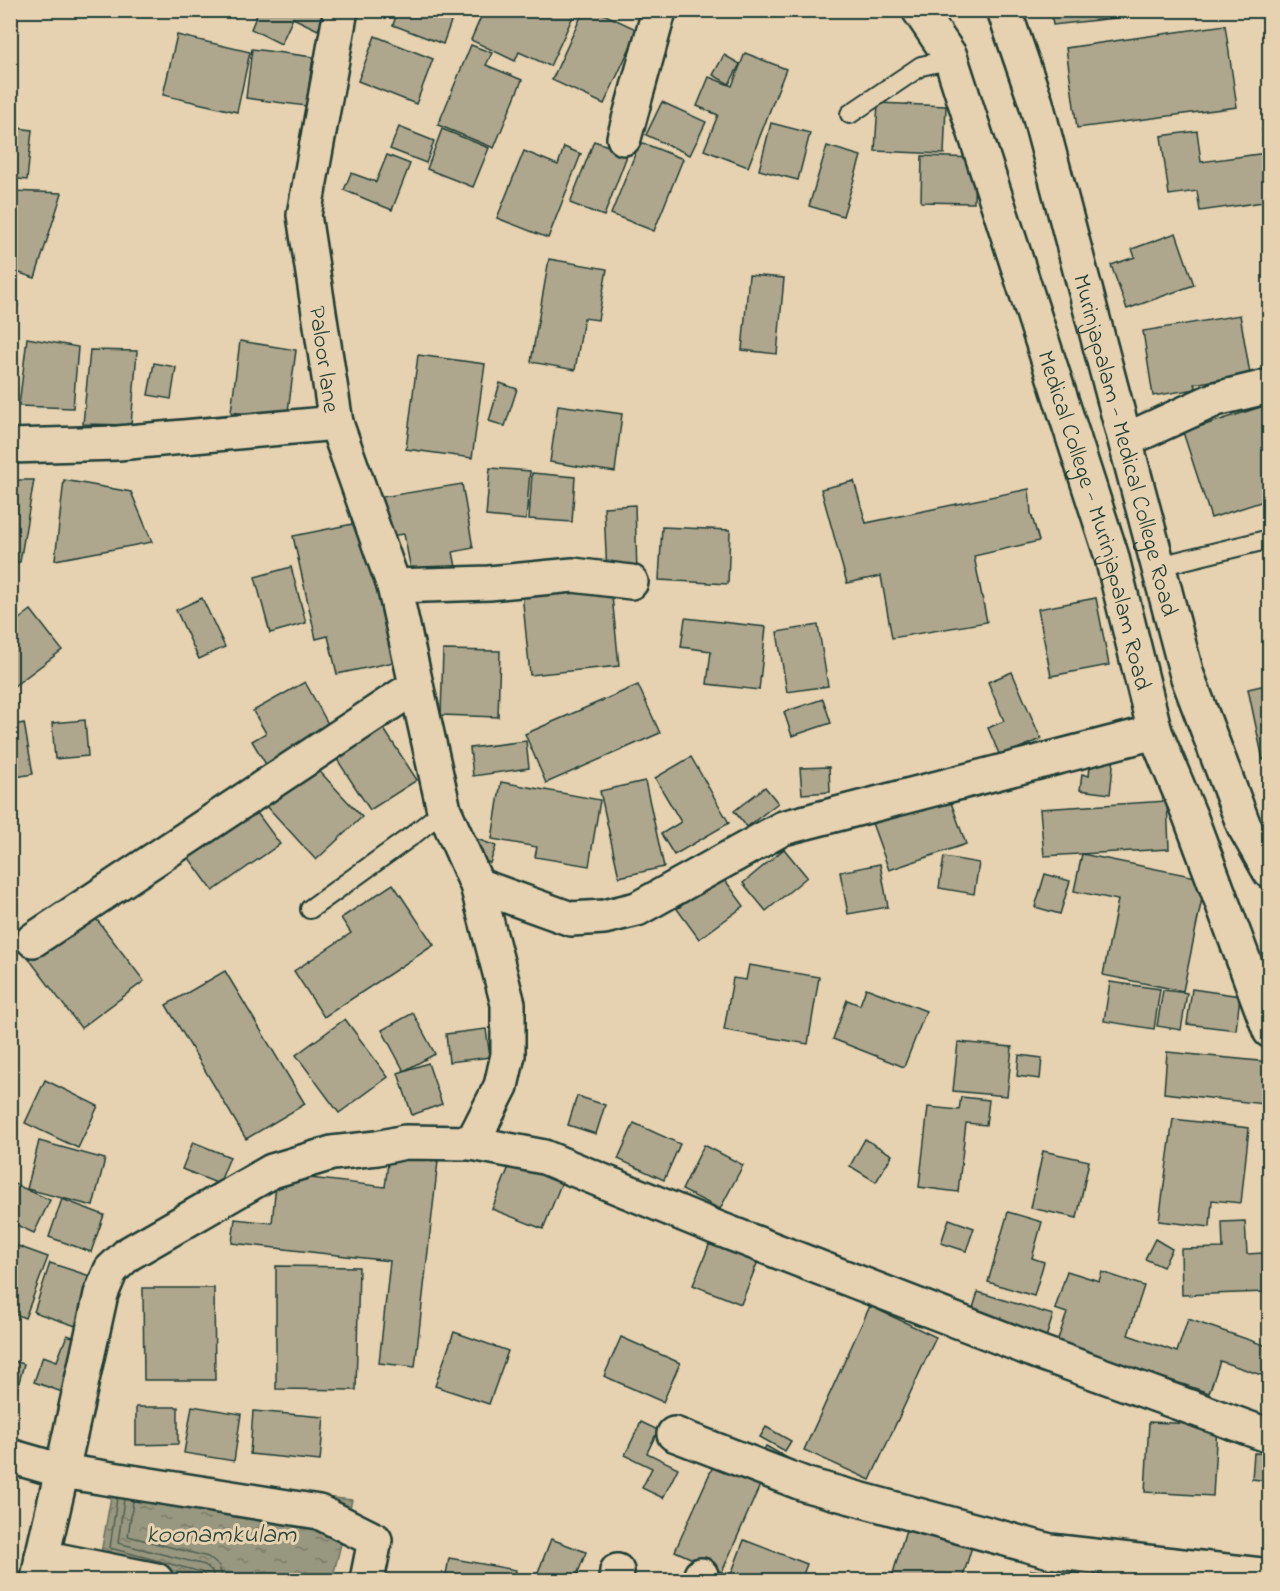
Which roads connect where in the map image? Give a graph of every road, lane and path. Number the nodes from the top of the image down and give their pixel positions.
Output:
1 (341, 10) edge
2 (919, 10) edge
3 (1004, 10) edge
4 (659, 11) edge
5 (950, 56) junction
6 (850, 114) dead end
7 (624, 138) dead end
8 (1269, 386) edge
9 (336, 423) junction
10 (1126, 440) junction
11 (10, 446) edge
12 (1269, 539) edge
13 (1159, 566) junction
14 (631, 582) dead end
15 (394, 586) junction
16 (416, 686) junction
17 (1155, 732) junction
18 (444, 810) junction
19 (1269, 872) edge
20 (477, 885) junction
21 (310, 909) dead end
22 (33, 940) dead end
23 (1269, 1031) edge
24 (472, 1143) junction
25 (674, 1434) dead end
26 (1269, 1436) edge
27 (10, 1456) edge
28 (62, 1471) junction
29 (40, 1569) edge
30 (1269, 1576) edge
31 (156, 1581) edge
32 (367, 1581) edge

1 - 9 street, Paloor lane
2 - 5 street, Medical College - Murinjapalam Road
3 - 10 street, Murinjapalam - Medical College Road
4 - 7 street
5 - 6 lane
5 - 17 street, Medical College - Murinjapalam Road
8 - 10 street
9 - 11 street, Paloor lane
9 - 15 street
10 - 13 street, Murinjapalam - Medical College Road
12 - 13 lane
13 - 19 street, Murinjapalam - Medical College Road
14 - 15 street
15 - 16 street
16 - 18 street
16 - 22 street
17 - 20 street
17 - 23 street, Medical College - Murinjapalam Road
18 - 20 street
18 - 21 lane
20 - 24 street
24 - 26 street
24 - 28 street
25 - 30 street
27 - 28 street
28 - 29 street
28 - 32 street
29 - 31 street

